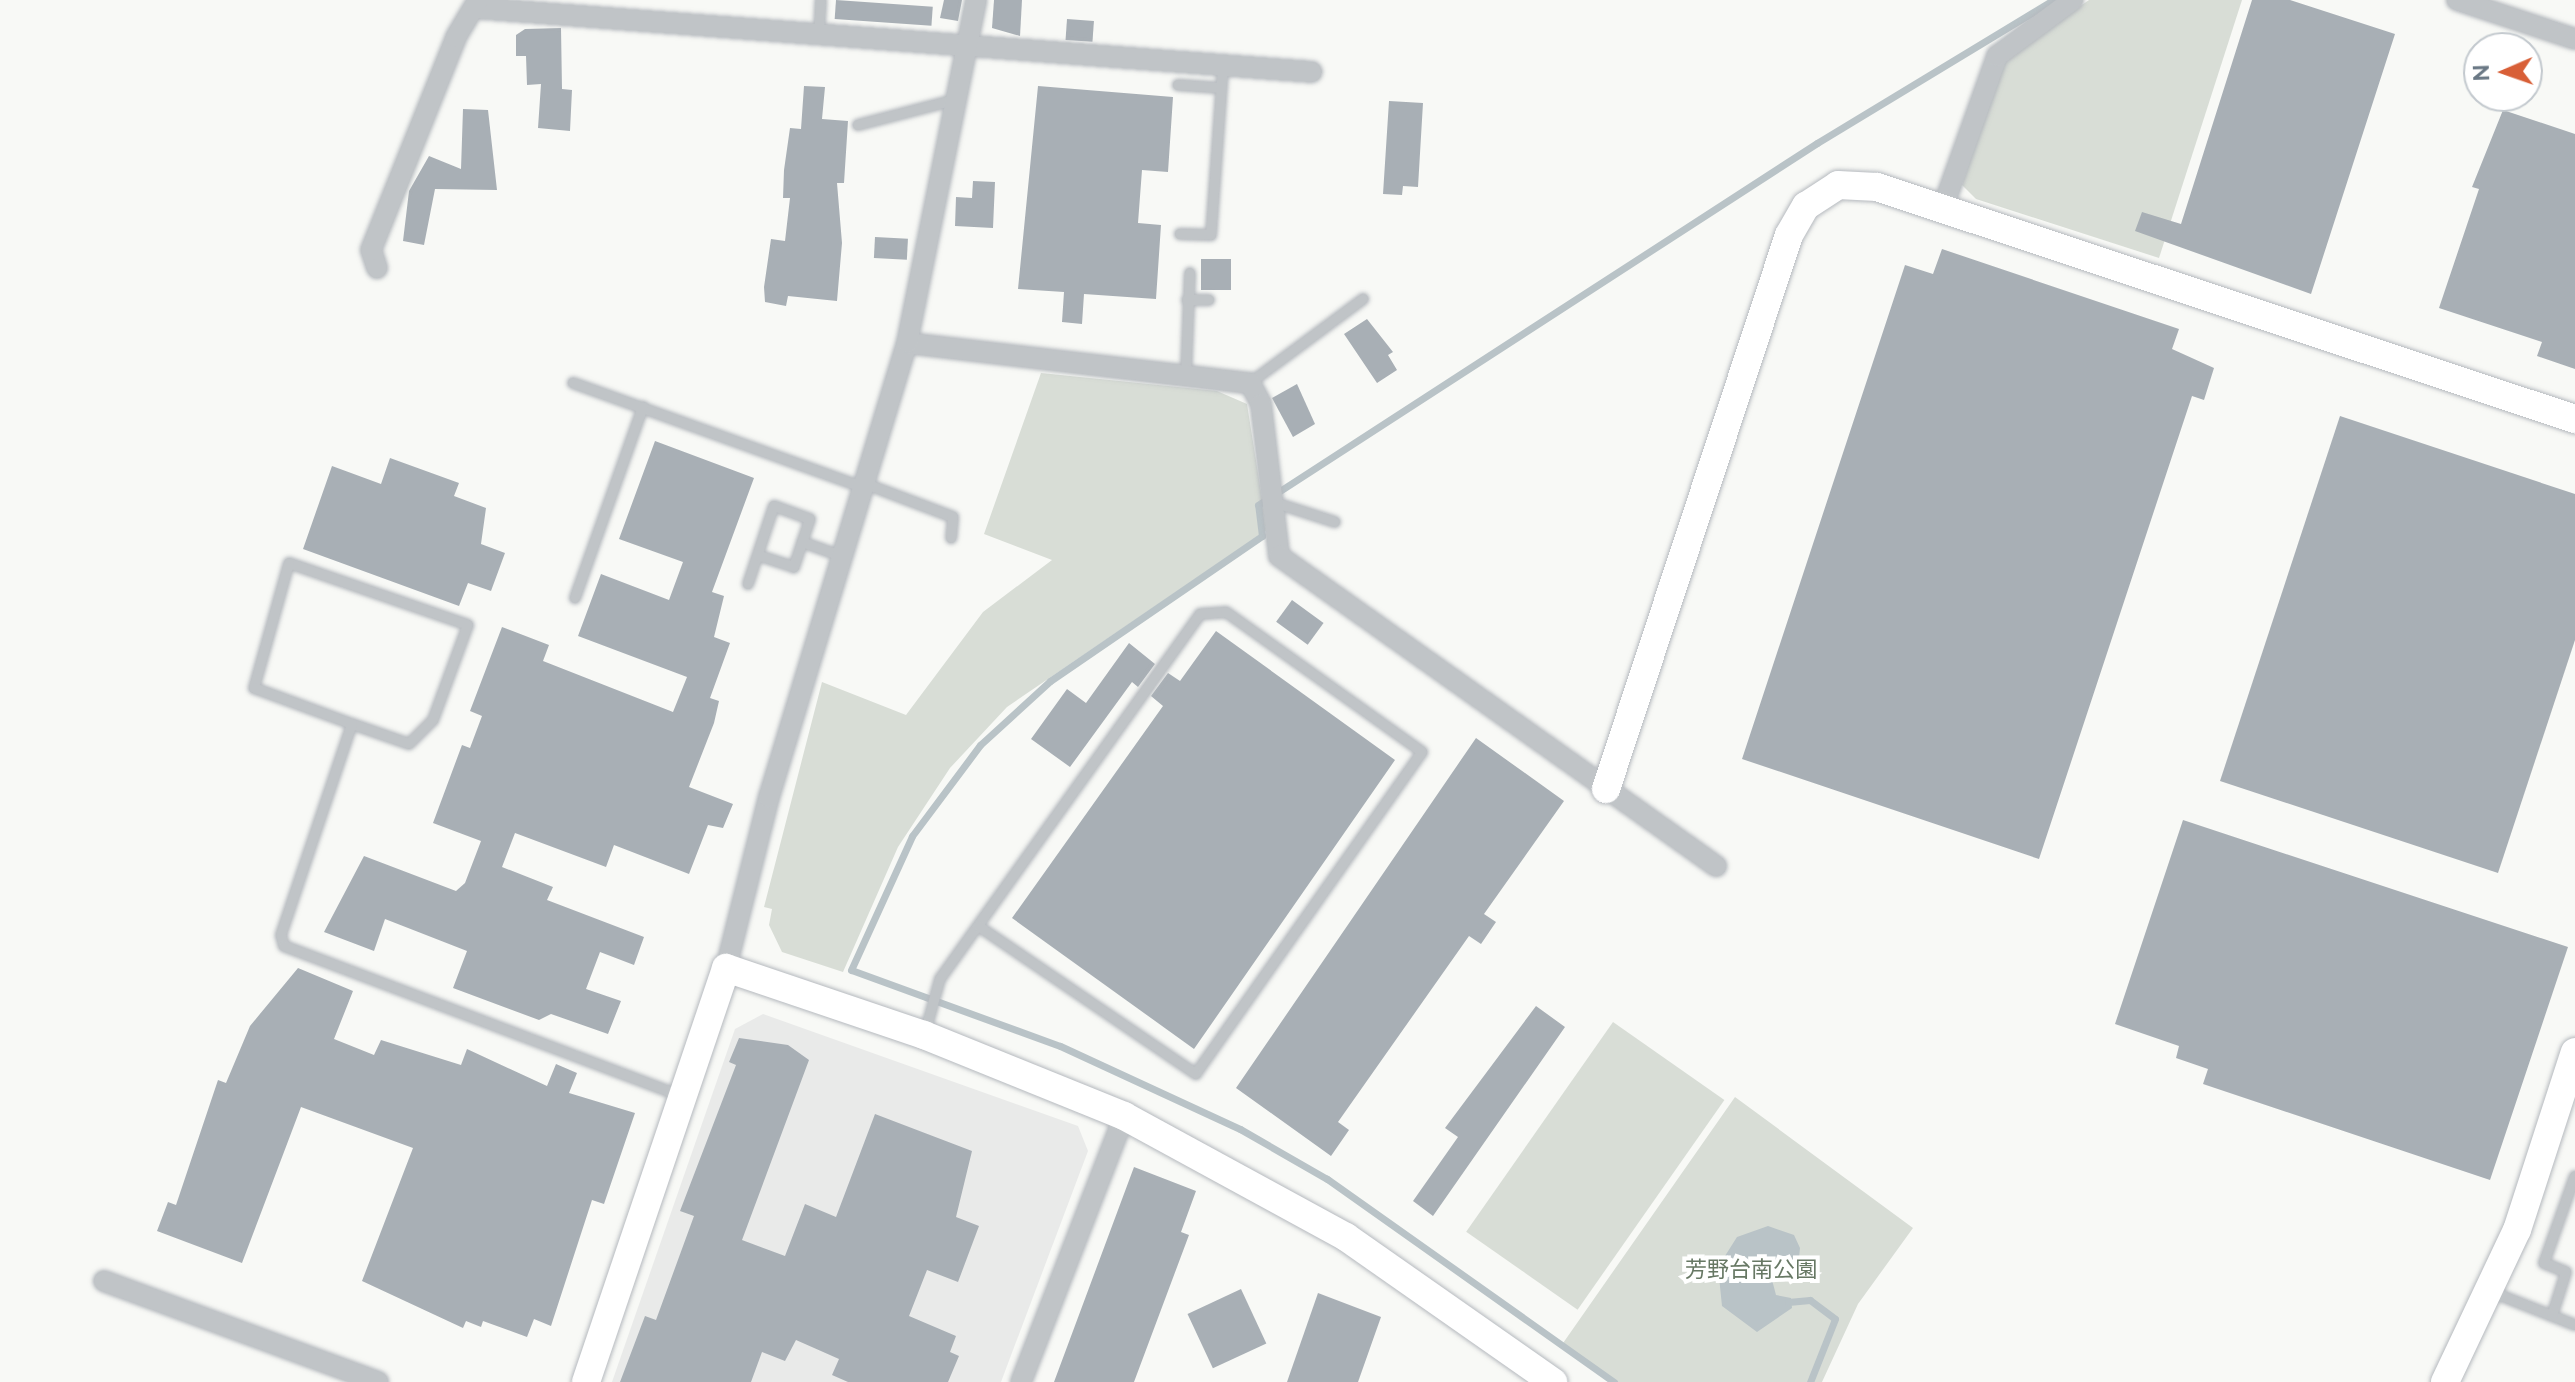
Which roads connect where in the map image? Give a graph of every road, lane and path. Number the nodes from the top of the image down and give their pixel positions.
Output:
1 (646, 0) edge
2 (821, 0) edge
3 (976, 0) edge
4 (2073, 0) edge
5 (2457, 0) edge
6 (476, 4) edge
7 (644, 21) junction
8 (819, 35) junction
9 (2575, 39) edge
10 (967, 50) junction
11 (1223, 66) junction
12 (1312, 72) dead end
13 (1178, 85) dead end
14 (1221, 88) junction
15 (957, 99) junction
16 (858, 125) dead end
17 (1942, 210) junction
18 (1180, 234) dead end
19 (377, 268) dead end
20 (1190, 273) dead end
21 (1363, 299) dead end
22 (1187, 300) junction
23 (1209, 300) dead end
24 (907, 343) junction
25 (1186, 375) junction
26 (573, 383) dead end
27 (1250, 383) junction
28 (643, 407) junction
29 (2575, 419) edge
30 (865, 486) junction
31 (1273, 502) junction
32 (1335, 522) dead end
33 (951, 538) dead end
34 (802, 542) junction
35 (758, 555) junction
36 (844, 557) junction
37 (748, 584) dead end
38 (575, 598) dead end
39 (352, 724) junction
40 (1606, 789) junction
41 (1716, 866) dead end
42 (978, 926) junction
43 (726, 968) junction
44 (924, 1035) junction
45 (2575, 1052) edge
46 (682, 1096) junction
47 (1124, 1116) junction
48 (2575, 1176) edge
49 (104, 1281) dead end
50 (2492, 1292) junction
51 (2552, 1316) junction
52 (2575, 1325) edge
53 (378, 1382) edge
54 (586, 1382) edge
55 (1021, 1382) edge
56 (1553, 1382) edge
57 (2445, 1382) edge

1 - 7 street
2 - 8 lane
3 - 10 street
4 - 17 street
5 - 9 street
6 - 7 street
6 - 19 street
7 - 8 street
8 - 10 street
10 - 11 street
10 - 15 street
11 - 12 street
11 - 14 lane
13 - 14 lane
14 - 18 lane
15 - 16 lane
15 - 24 street
17 - 29 street
17 - 40 street
20 - 22 lane
21 - 27 lane
22 - 23 lane
22 - 25 lane
24 - 25 street
24 - 30 street
25 - 27 street
26 - 28 lane
27 - 31 street
28 - 30 lane
28 - 38 lane
30 - 33 lane
30 - 36 street
31 - 32 lane
31 - 40 street
34 - 35 lane
34 - 35 lane
34 - 36 lane
35 - 37 lane
36 - 43 street
39 - 39 lane
39 - 46 lane
40 - 41 street
42 - 42 lane
42 - 44 lane
43 - 44 street
43 - 46 street
44 - 47 street
45 - 50 street
46 - 54 street
47 - 55 street
47 - 56 street
48 - 51 lane
49 - 53 street
50 - 51 lane
50 - 57 street
51 - 52 lane

